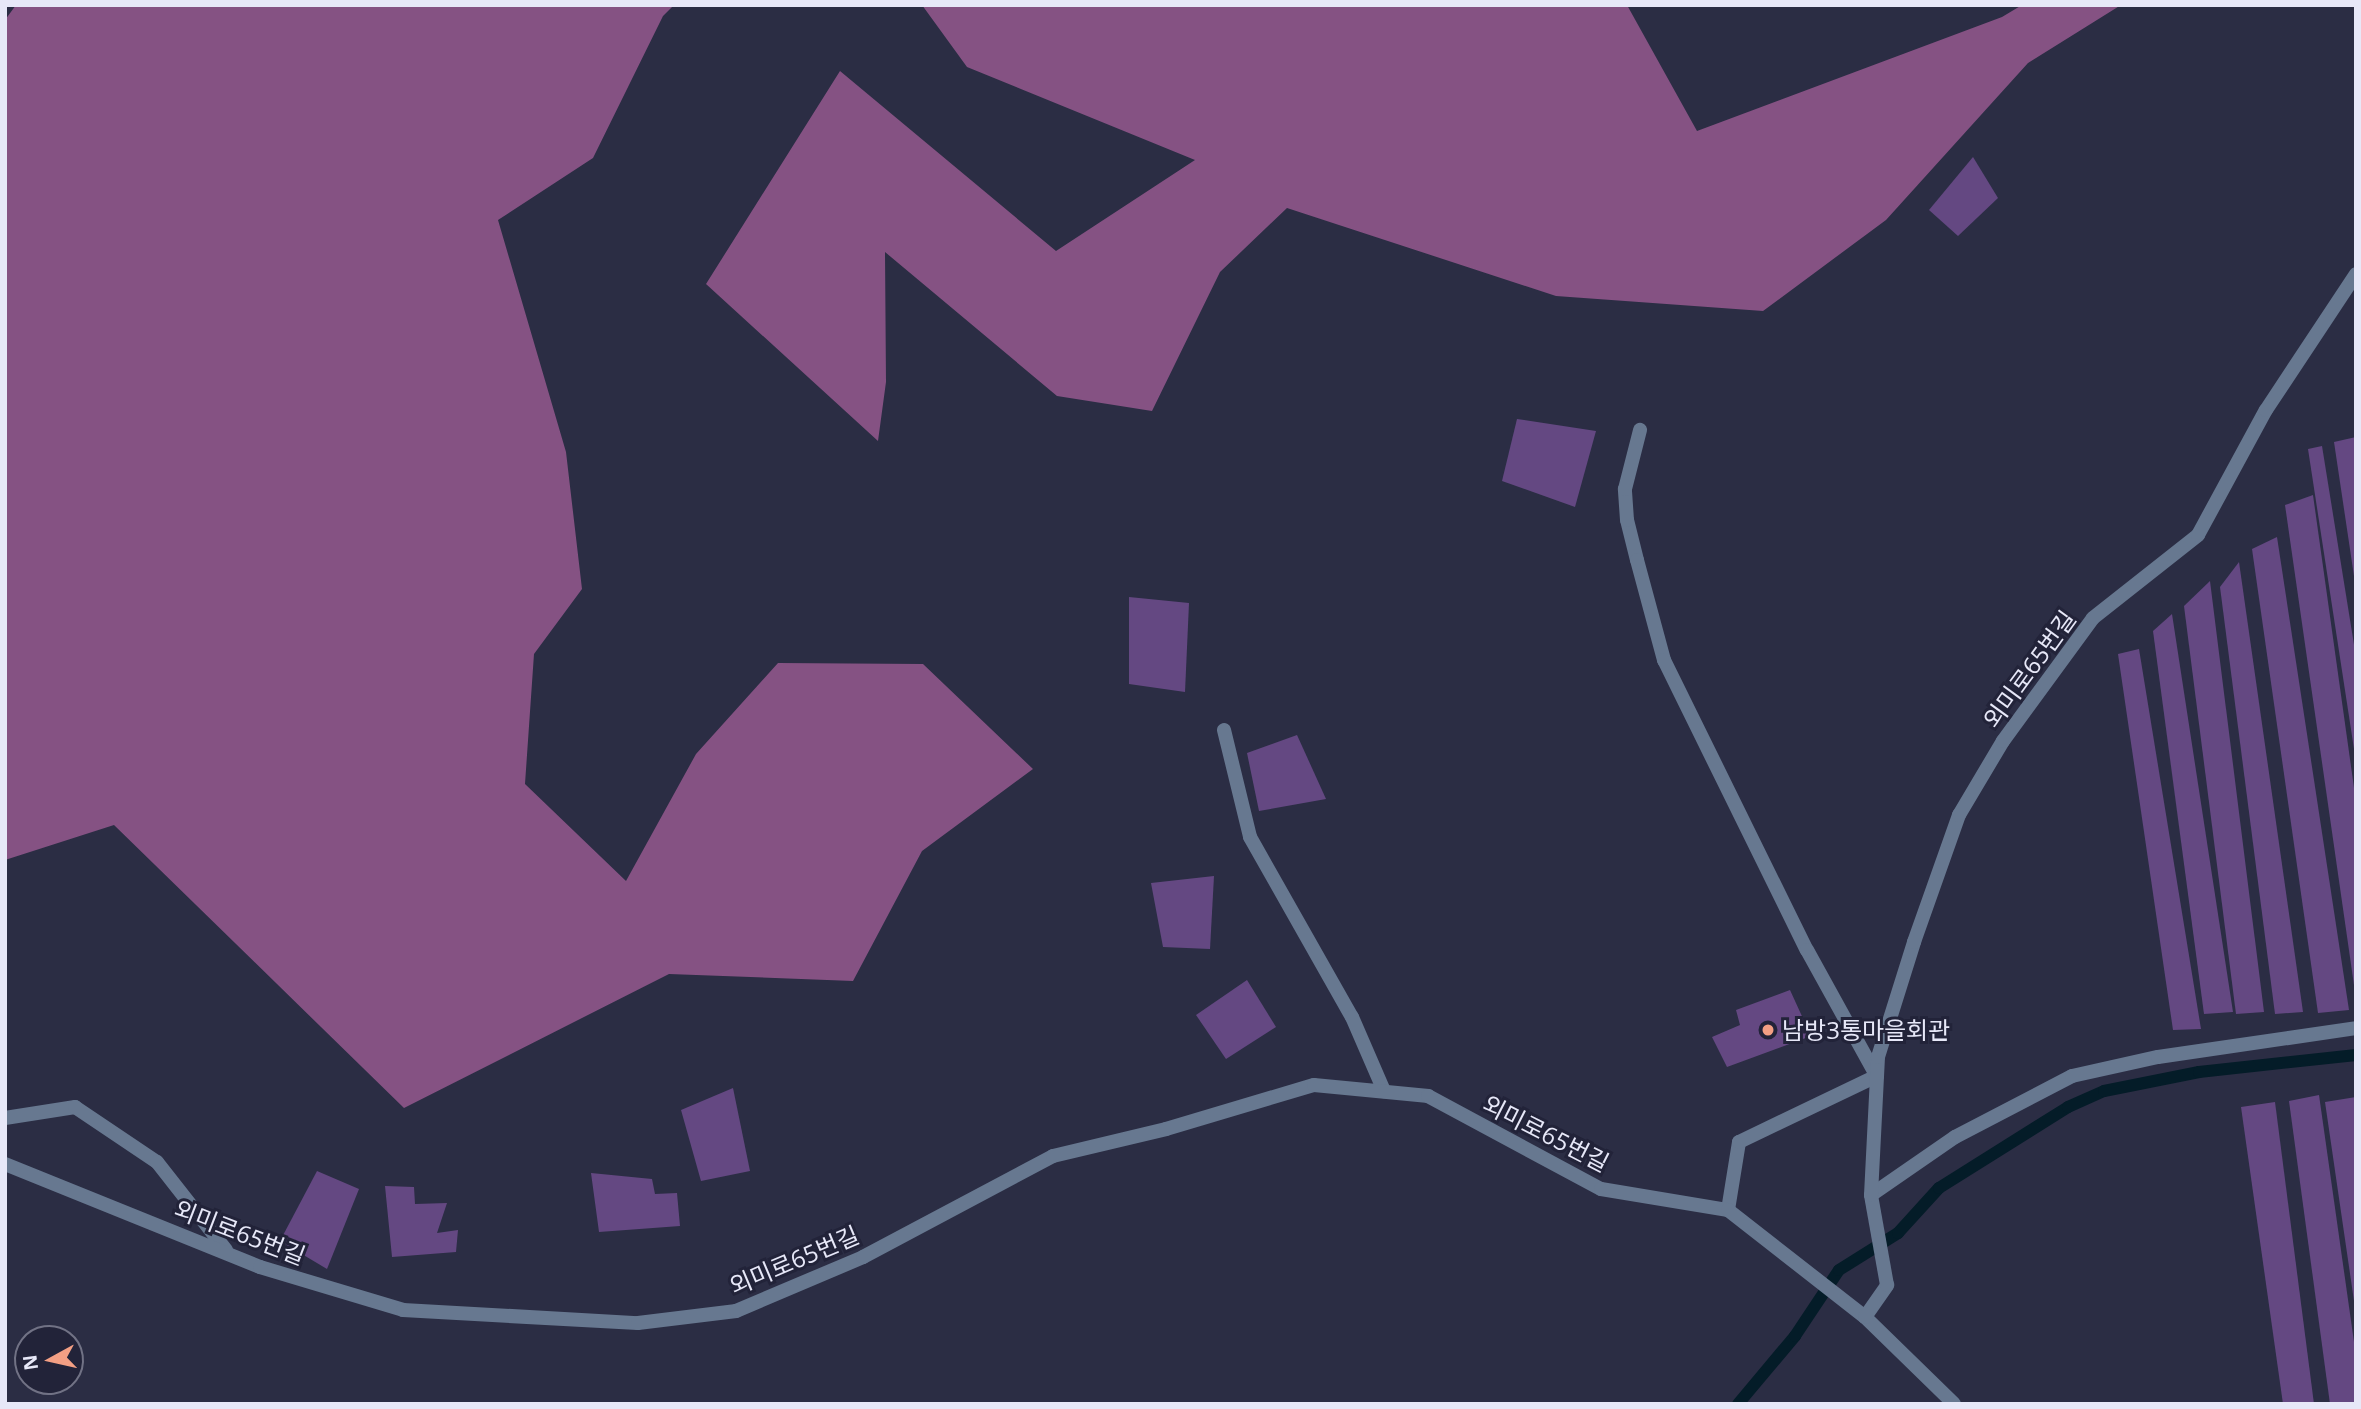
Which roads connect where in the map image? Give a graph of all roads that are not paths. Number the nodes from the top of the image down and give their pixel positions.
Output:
1 (2356, 274) edge
2 (1640, 430) dead end
3 (1224, 730) dead end
4 (2356, 1028) edge
5 (1877, 1076) junction
6 (1384, 1091) junction
7 (5, 1118) edge
8 (5, 1164) edge
9 (1871, 1195) junction
10 (1728, 1210) junction
11 (227, 1251) junction
12 (1866, 1317) junction
13 (1954, 1404) edge

1 - 5 street, 외미로65번길
2 - 5 street
3 - 6 street
4 - 9 street
5 - 9 street, 외미로65번길
5 - 10 street
6 - 10 street, 외미로65번길
6 - 11 street, 외미로65번길
7 - 11 street
8 - 11 street, 외미로65번길
9 - 12 street, 외미로65번길
10 - 12 street, 외미로65번길
12 - 13 street, 외미로65번길

